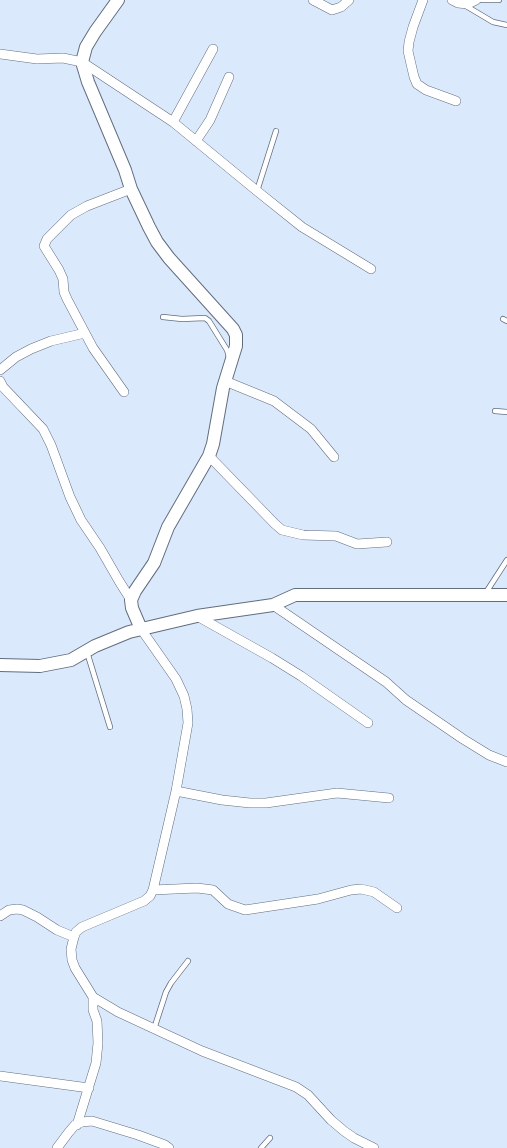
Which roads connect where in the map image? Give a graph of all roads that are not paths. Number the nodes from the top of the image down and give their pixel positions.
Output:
1 (118, 0) edge
2 (313, 0) edge
3 (349, 0) edge
4 (423, 0) edge
5 (452, 0) edge
6 (476, 0) edge
7 (481, 0) edge
8 (499, 0) edge
9 (462, 3) junction
10 (507, 25) edge
11 (213, 49) dead end
12 (0, 54) edge
13 (82, 62) junction
14 (229, 77) dead end
15 (456, 101) dead end
16 (173, 122) junction
17 (276, 131) dead end
18 (196, 141) junction
19 (130, 189) junction
20 (256, 191) junction
21 (371, 269) dead end
22 (163, 317) dead end
23 (85, 333) junction
24 (230, 365) junction
25 (0, 370) edge
26 (0, 381) edge
27 (226, 381) junction
28 (124, 392) dead end
29 (495, 411) dead end
30 (507, 412) edge
31 (209, 456) junction
32 (334, 457) dead end
33 (387, 542) dead end
34 (507, 560) edge
35 (484, 596) junction
36 (507, 596) edge
37 (131, 600) junction
38 (273, 605) junction
39 (197, 616) junction
40 (141, 629) junction
41 (86, 651) junction
42 (0, 665) edge
43 (368, 723) dead end
44 (110, 727) dead end
45 (507, 762) edge
46 (176, 791) junction
47 (389, 798) dead end
48 (153, 890) junction
49 (398, 908) dead end
50 (0, 916) edge
51 (74, 937) junction
52 (188, 962) dead end
53 (93, 997) junction
54 (154, 1029) junction
55 (0, 1076) edge
56 (89, 1088) junction
57 (77, 1125) junction
58 (270, 1138) dead end
59 (57, 1148) edge
60 (168, 1148) edge
61 (261, 1148) edge
62 (374, 1148) edge

1 - 13 street
2 - 3 street
4 - 15 street
5 - 9 street
6 - 9 street
7 - 8 lane
9 - 10 lane
11 - 16 street
12 - 13 street
13 - 16 street
13 - 19 street
14 - 18 street
16 - 18 street
17 - 20 lane
18 - 20 street
19 - 23 street
19 - 24 street
20 - 21 street
22 - 24 lane
23 - 25 street
23 - 28 street
24 - 27 street
26 - 37 street
27 - 31 street
27 - 32 street
29 - 30 lane
31 - 33 street
31 - 37 street
34 - 35 lane
35 - 36 street
35 - 38 street
37 - 40 street
38 - 39 street
38 - 45 street
39 - 40 street
39 - 43 street
40 - 41 street
40 - 46 street
41 - 42 street
41 - 44 lane
46 - 47 street
46 - 48 street
48 - 49 street
48 - 51 street
50 - 51 street
51 - 53 street
52 - 54 lane
53 - 54 street
53 - 56 street
54 - 62 street
55 - 56 street
56 - 57 street
57 - 59 street
57 - 60 street
58 - 61 lane

